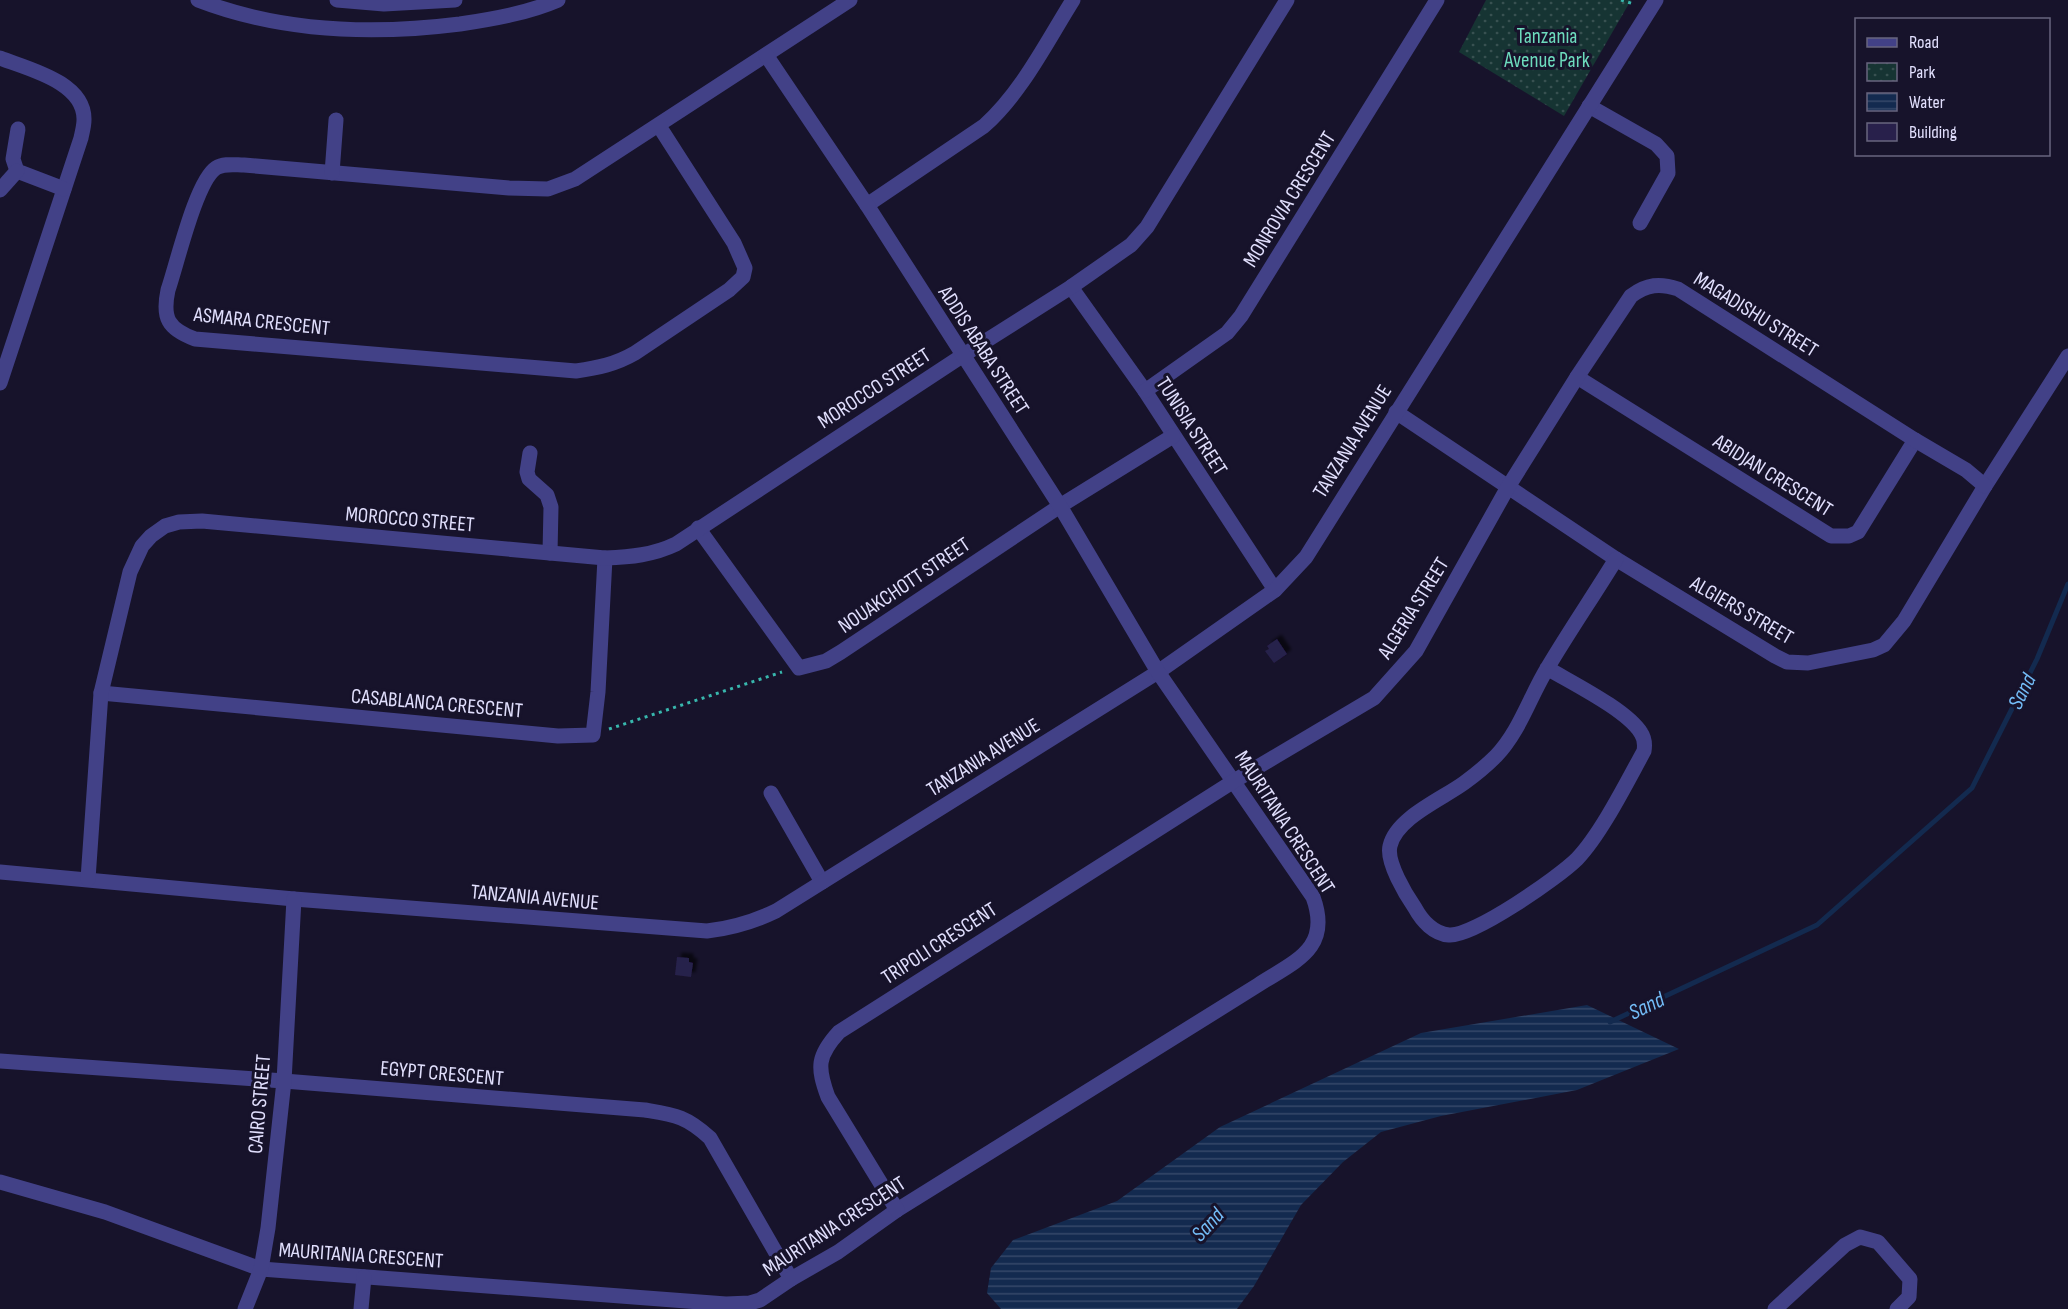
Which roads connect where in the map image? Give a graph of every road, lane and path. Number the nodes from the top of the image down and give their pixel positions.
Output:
1 (198, 0) edge
2 (337, 0) edge
3 (455, 0) edge
4 (558, 0) edge
5 (850, 0) edge
6 (1073, 0) edge
7 (1287, 0) edge
8 (1437, 0) edge
9 (1656, 0) edge
10 (766, 55) junction
11 (0, 58) edge
12 (1589, 106) junction
13 (336, 120) dead end
14 (659, 126) junction
15 (18, 129) dead end
16 (16, 171) junction
17 (332, 173) junction
18 (64, 189) junction
19 (0, 190) edge
20 (867, 205) junction
21 (1640, 223) dead end
22 (1071, 286) junction
23 (962, 356) junction
24 (2068, 356) edge
25 (1577, 377) junction
26 (0, 383) edge
27 (1145, 391) junction
28 (1396, 412) junction
29 (1173, 436) junction
30 (1915, 440) junction
31 (530, 453) dead end
32 (1985, 486) junction
33 (1508, 488) junction
34 (1060, 506) junction
35 (698, 528) junction
36 (550, 553) junction
37 (605, 558) junction
38 (1616, 559) junction
39 (1275, 590) junction
40 (799, 668) junction
41 (1547, 668) junction
42 (1158, 672) junction
43 (101, 693) junction
44 (593, 735) junction
45 (1234, 781) junction
46 (771, 793) dead end
47 (0, 872) edge
48 (88, 879) junction
49 (822, 882) junction
50 (294, 899) junction
51 (0, 1061) edge
52 (284, 1081) junction
53 (0, 1182) edge
54 (897, 1210) junction
55 (261, 1269) junction
56 (364, 1276) junction
57 (791, 1279) junction
58 (645, 1304) edge
59 (246, 1309) edge
60 (361, 1309) edge
61 (1775, 1309) edge
62 (1897, 1309) edge

1 - 4 street
2 - 3 street
5 - 10 street
6 - 20 street
7 - 22 street
8 - 27 street, MONROVIA CRESCENT
9 - 12 street, TANZANIA AVENUE
10 - 14 street
10 - 20 street, ADDIS ABABA STREET
11 - 18 street
12 - 21 street
12 - 28 street, TANZANIA AVENUE
13 - 17 street
14 - 17 street, ASMARA CRESCENT
14 - 17 street, ASMARA CRESCENT
15 - 16 street
16 - 18 street
16 - 19 street
18 - 26 street
20 - 23 street, ADDIS ABABA STREET
22 - 23 street, MOROCCO STREET
22 - 27 street, TUNISIA STREET
23 - 34 street, ADDIS ABABA STREET
23 - 35 street, MOROCCO STREET
24 - 32 street, ALGIERS STREET
25 - 30 street, MAGADISHU STREET
25 - 30 street, ABIDJAN CRESCENT
25 - 33 street, MAGADISHU STREET
27 - 29 street, TUNISIA STREET
28 - 33 street, ALGIERS STREET
28 - 39 street, TANZANIA AVENUE
29 - 34 street, NOUAKCHOTT STREET
29 - 39 street, TUNISIA STREET
30 - 32 street, MAGADISHU STREET
31 - 36 street
32 - 38 street, ALGIERS STREET
33 - 38 street, ALGIERS STREET
33 - 45 street, ALGERIA STREET
34 - 40 street, NOUAKCHOTT STREET
34 - 42 street, ADDIS ABABA STREET
35 - 37 street, MOROCCO STREET
35 - 40 street
36 - 37 street, MOROCCO STREET
36 - 43 street, MOROCCO STREET
37 - 44 street
38 - 41 street
39 - 42 street, TANZANIA AVENUE
40 - 44 path
41 - 41 street
42 - 45 street, MAURITANIA CRESCENT
42 - 49 street, TANZANIA AVENUE
43 - 44 street, CASABLANCA CRESCENT
43 - 48 street, MOROCCO STREET
45 - 54 street, TRIPOLI CRESCENT
45 - 54 street, MAURITANIA CRESCENT
46 - 49 street
47 - 48 street, TANZANIA AVENUE
48 - 50 street, TANZANIA AVENUE
49 - 50 street, TANZANIA AVENUE
50 - 52 street, CAIRO STREET
51 - 52 street, EGYPT CRESCENT
52 - 55 street, CAIRO STREET
52 - 57 street, EGYPT CRESCENT
53 - 55 street, MAURITANIA CRESCENT
54 - 57 street, MAURITANIA CRESCENT
55 - 56 street, MAURITANIA CRESCENT
55 - 59 street, CAIRO STREET
56 - 58 street, MAURITANIA CRESCENT
56 - 60 street
57 - 58 street, MAURITANIA CRESCENT
61 - 62 street

